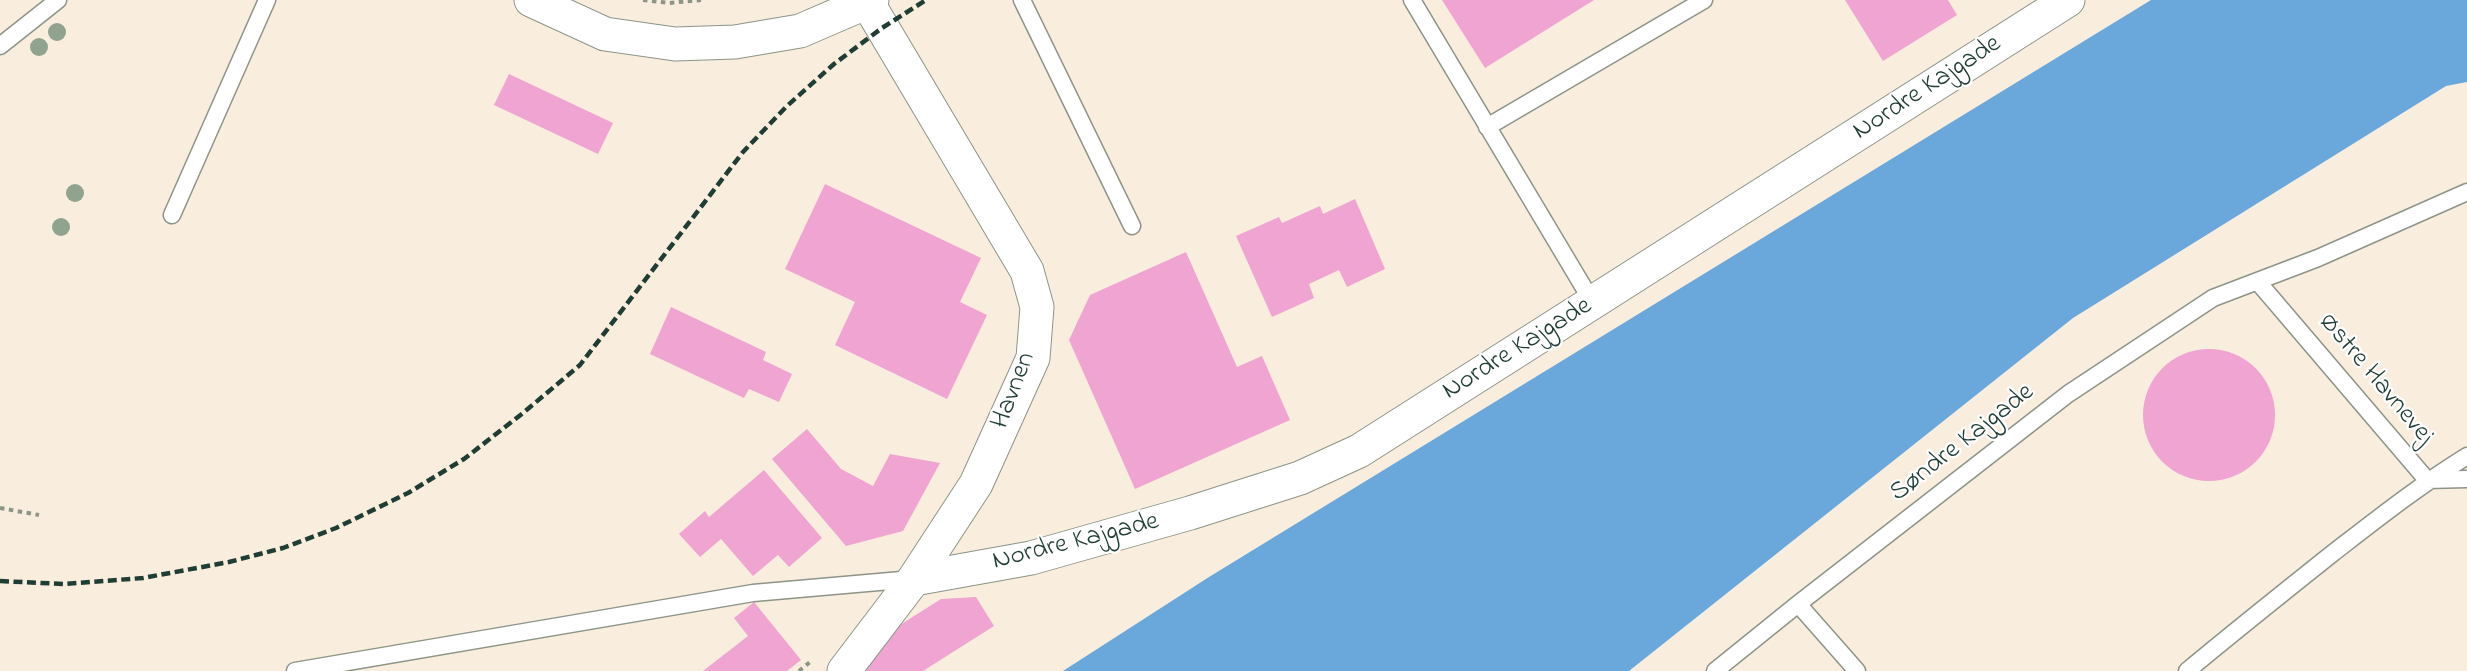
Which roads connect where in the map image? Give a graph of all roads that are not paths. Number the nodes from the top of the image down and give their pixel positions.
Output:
1 (58, 0) edge
2 (267, 0) edge
3 (531, 0) edge
4 (1022, 0) edge
5 (1412, 0) edge
6 (1704, 0) edge
7 (2068, 0) edge
8 (868, 1) edge
9 (0, 46) edge
10 (1487, 127) junction
11 (2467, 192) edge
12 (172, 215) dead end
13 (1132, 226) dead end
14 (2258, 282) junction
15 (1593, 303) junction
16 (2467, 456) edge
17 (2467, 479) edge
18 (2427, 480) junction
19 (914, 579) junction
20 (1798, 604) junction
21 (295, 671) edge
22 (844, 671) edge
23 (1715, 671) edge
24 (1857, 671) edge
25 (2187, 671) edge

1 - 9 lane
2 - 12 lane
3 - 8 street
4 - 13 lane
5 - 10 lane
6 - 10 lane
7 - 15 street, Nordre Kajgade
8 - 19 street, Havnen
10 - 15 lane
11 - 14 lane, Søndre Kajgade
14 - 18 lane, Østre Havnevej
14 - 20 lane, Søndre Kajgade
15 - 19 street, Nordre Kajgade
16 - 18 lane
17 - 18 lane, Østre Havnevej
18 - 25 lane
19 - 21 lane
19 - 22 street, Havnen
20 - 23 lane, Søndre Kajgade
20 - 24 lane

